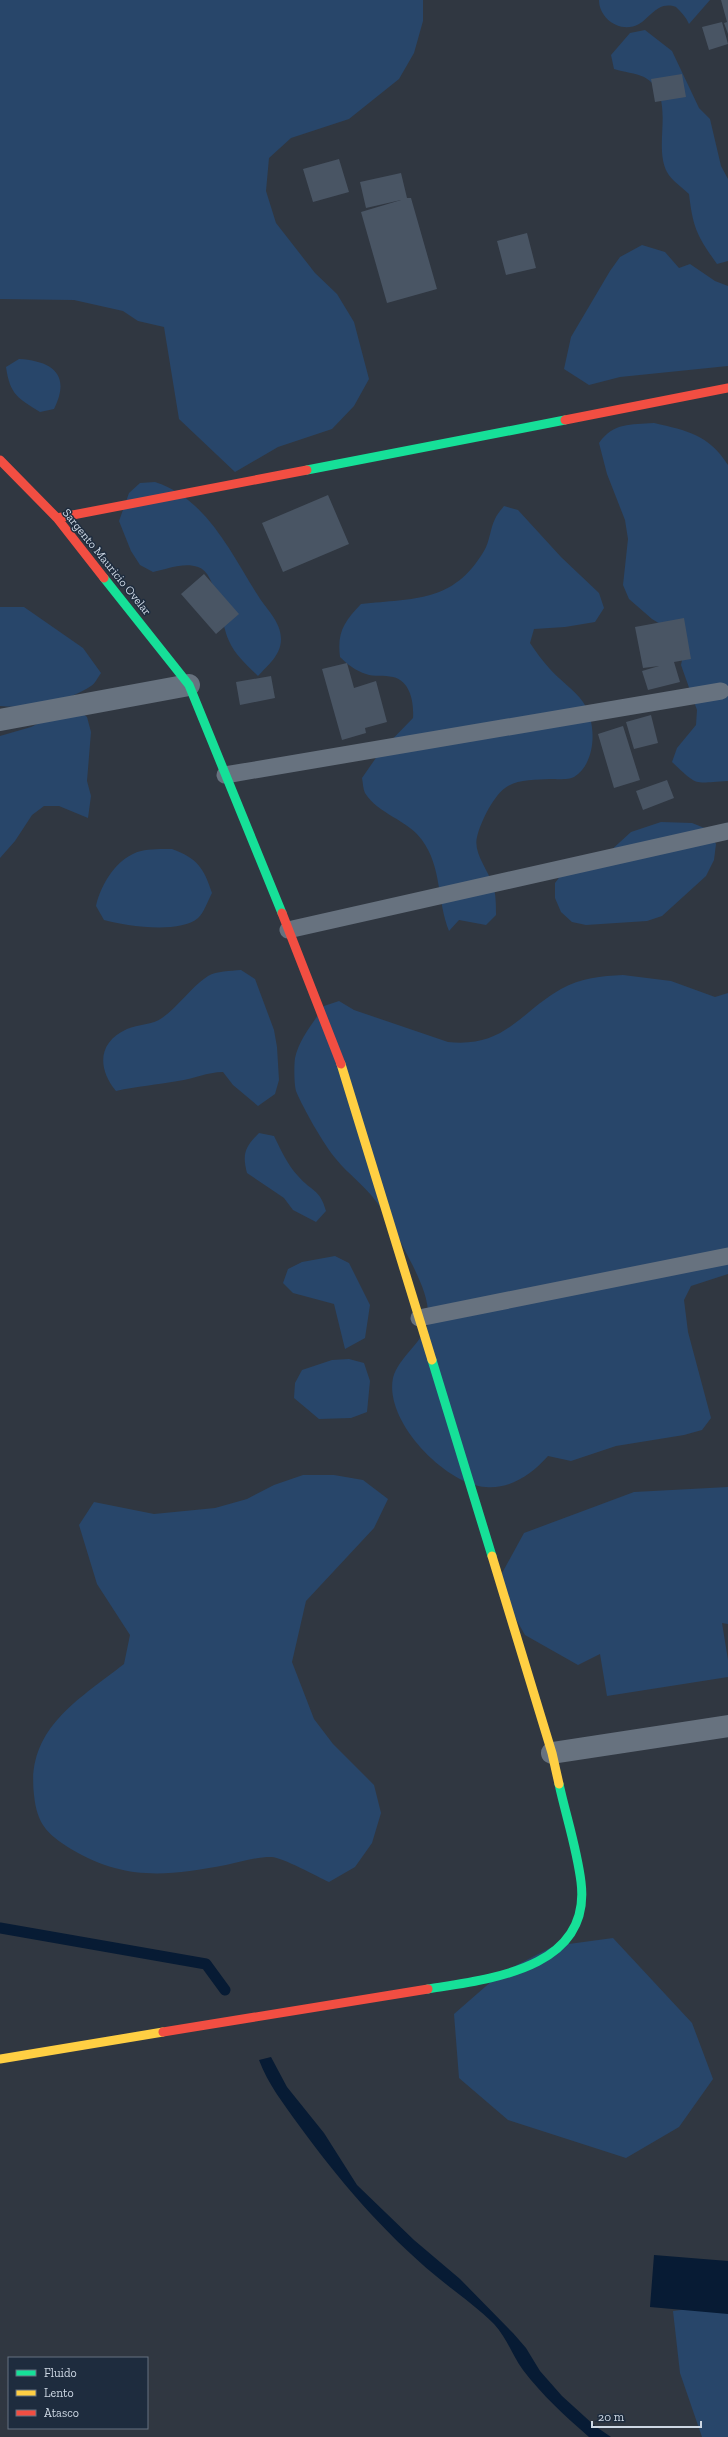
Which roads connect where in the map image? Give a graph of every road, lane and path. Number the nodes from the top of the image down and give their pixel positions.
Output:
1 (728, 388) edge
2 (0, 460) edge
3 (57, 518) junction
4 (189, 685) junction
5 (721, 690) dead end
6 (0, 720) edge
7 (226, 775) junction
8 (728, 831) edge
9 (288, 930) junction
10 (728, 1256) edge
11 (419, 1318) junction
12 (728, 1726) edge
13 (552, 1753) junction
14 (0, 2059) edge

1 - 3 street
2 - 3 street, Sargento Mauricio Ovelar
3 - 4 street, Sargento Mauricio Ovelar
4 - 6 street
4 - 7 street, Sargento Mauricio Ovelar
5 - 7 lane
7 - 9 street, Sargento Mauricio Ovelar
8 - 9 lane
9 - 11 street, Sargento Mauricio Ovelar
10 - 11 lane
11 - 13 street, Sargento Mauricio Ovelar
12 - 13 street
13 - 14 street, Sargento Mauricio Ovelar

